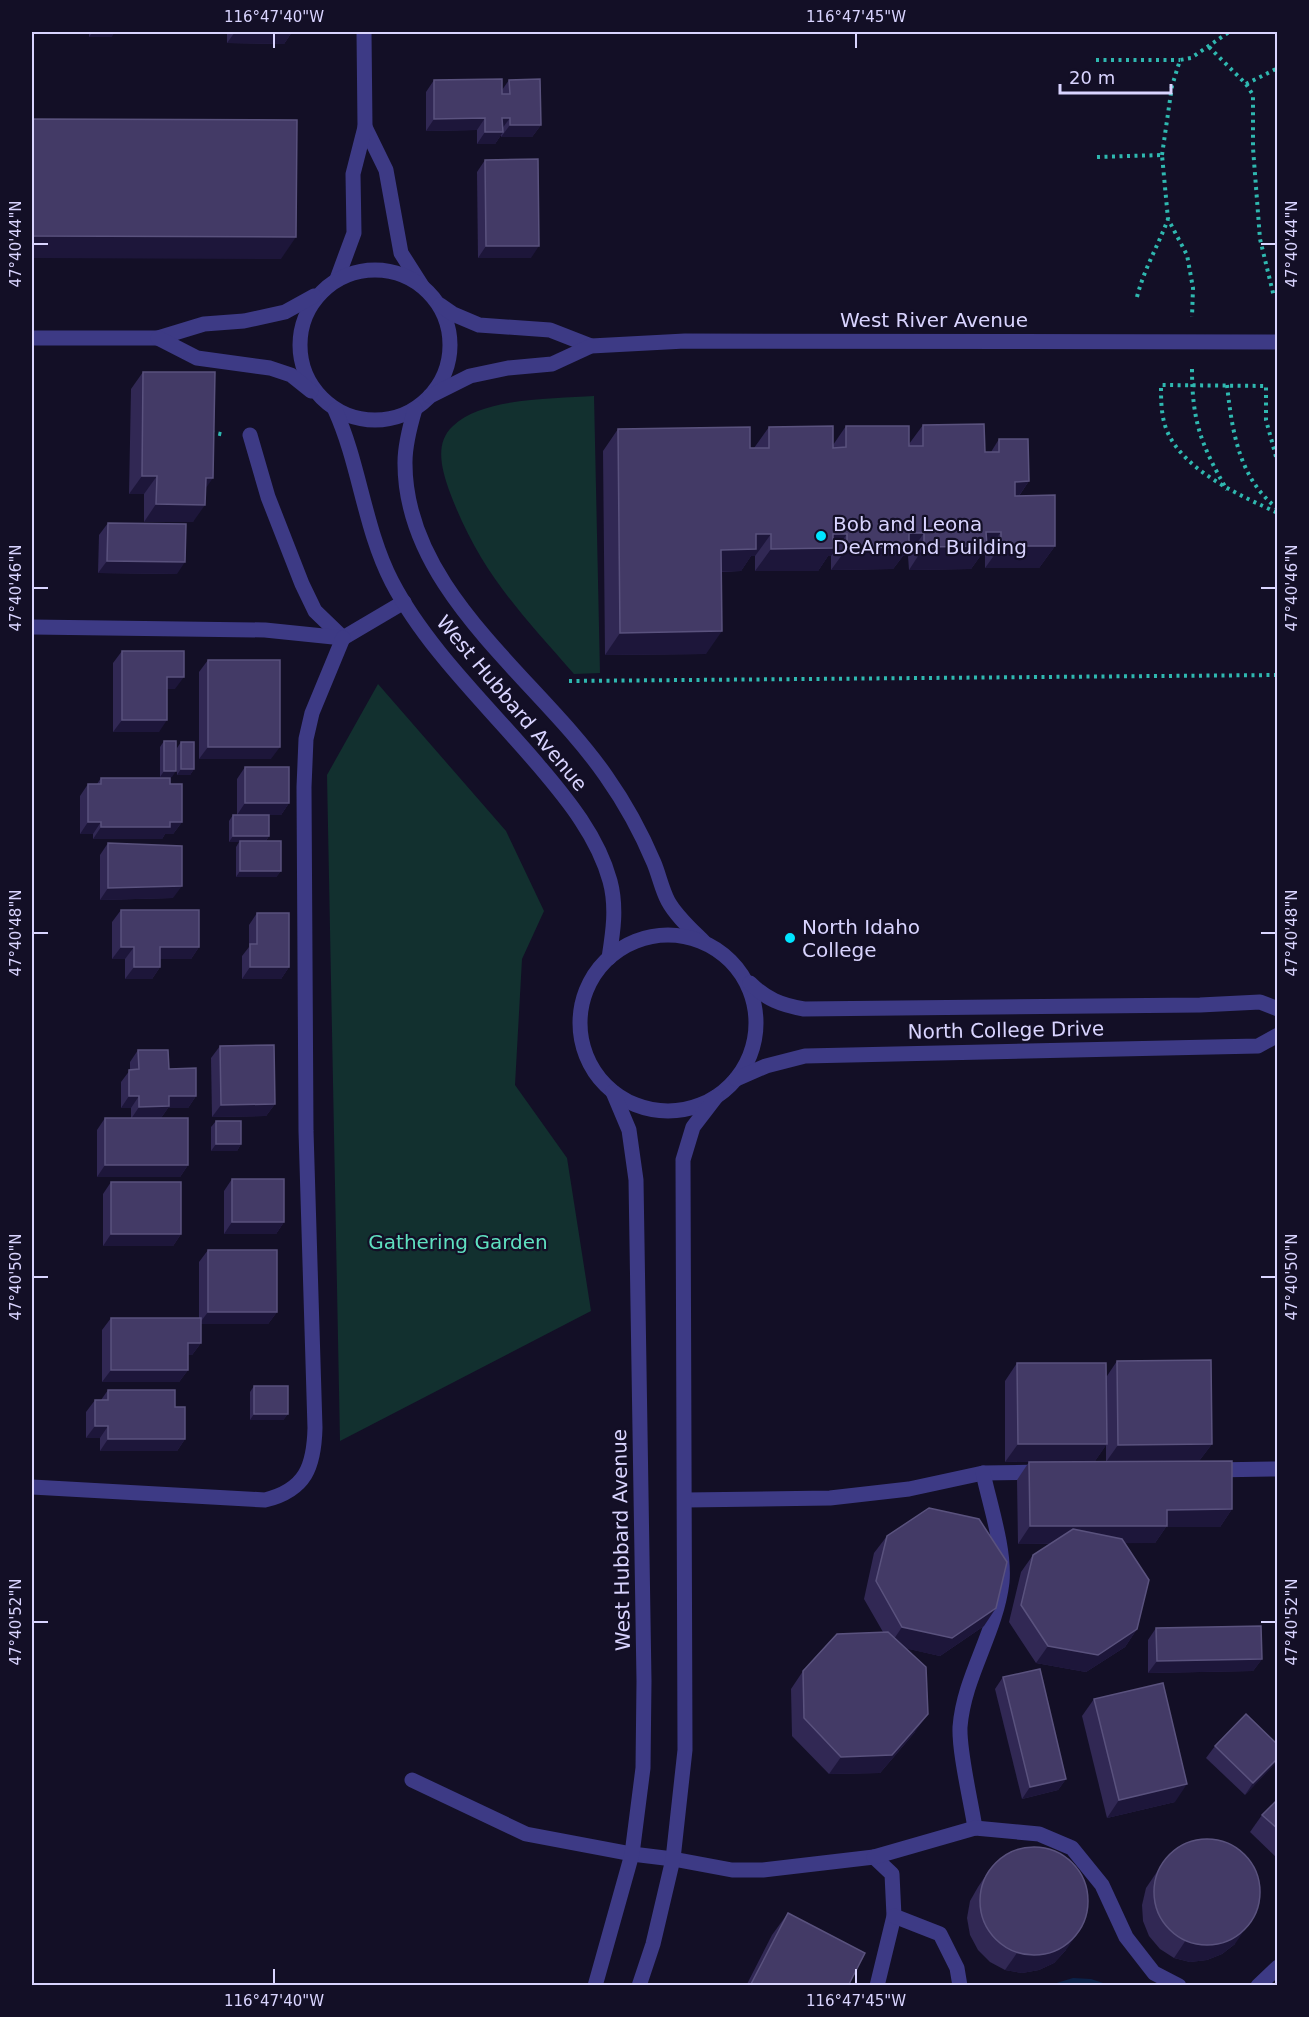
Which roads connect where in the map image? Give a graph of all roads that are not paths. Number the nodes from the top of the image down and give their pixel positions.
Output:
1 (364, 32) edge
2 (365, 127) junction
3 (337, 279) junction
4 (423, 286) junction
5 (320, 293) junction
6 (438, 303) junction
7 (32, 338) edge
8 (158, 338) junction
9 (1278, 342) edge
10 (591, 346) junction
11 (317, 395) junction
12 (430, 396) junction
13 (415, 409) junction
14 (335, 410) junction
15 (250, 435) road end
16 (404, 602) junction
17 (32, 627) edge
18 (342, 638) junction
19 (704, 942) junction
20 (609, 958) junction
21 (743, 976) junction
22 (1278, 1010) edge
23 (1278, 1035) edge
24 (736, 1079) junction
25 (613, 1092) junction
26 (716, 1097) junction
27 (1278, 1469) edge
28 (1195, 1470) edge
29 (1054, 1472) edge
30 (983, 1473) junction
31 (32, 1487) edge
32 (685, 1500) junction
33 (412, 1780) dead end
34 (975, 1828) junction
35 (632, 1854) junction
36 (873, 1857) junction
37 (673, 1859) junction
38 (894, 1916) junction
39 (1278, 1967) edge
40 (595, 1986) edge
41 (639, 1986) edge
42 (877, 1986) edge
43 (960, 1986) edge
44 (1179, 1986) edge
45 (1258, 1986) edge

1 - 2 street
2 - 3 street
2 - 4 street
3 - 4 street
3 - 5 street
4 - 6 street
5 - 8 street
5 - 11 street
6 - 10 street, West River Avenue
6 - 12 street
7 - 8 street
8 - 11 street
9 - 10 street, West River Avenue
10 - 12 street, West River Avenue
11 - 14 street
12 - 13 street
13 - 14 street
13 - 19 street, West Hubbard Avenue
14 - 16 street, West Hubbard Avenue
15 - 18 street
16 - 18 street
16 - 20 street, West Hubbard Avenue
17 - 18 street
18 - 31 street
19 - 20 street
19 - 21 street
20 - 25 street
21 - 22 street, North College Drive
21 - 24 street
23 - 24 street, North College Drive
24 - 26 street
25 - 26 street
25 - 35 street, West Hubbard Avenue
26 - 32 street
27 - 28 street
29 - 30 street
30 - 32 street
30 - 34 street
32 - 37 street
33 - 35 street
34 - 36 street
34 - 44 street
35 - 37 street
35 - 40 street, West Hubbard Avenue
36 - 37 street
36 - 38 street
37 - 41 street
38 - 42 street
38 - 43 street
39 - 45 street

